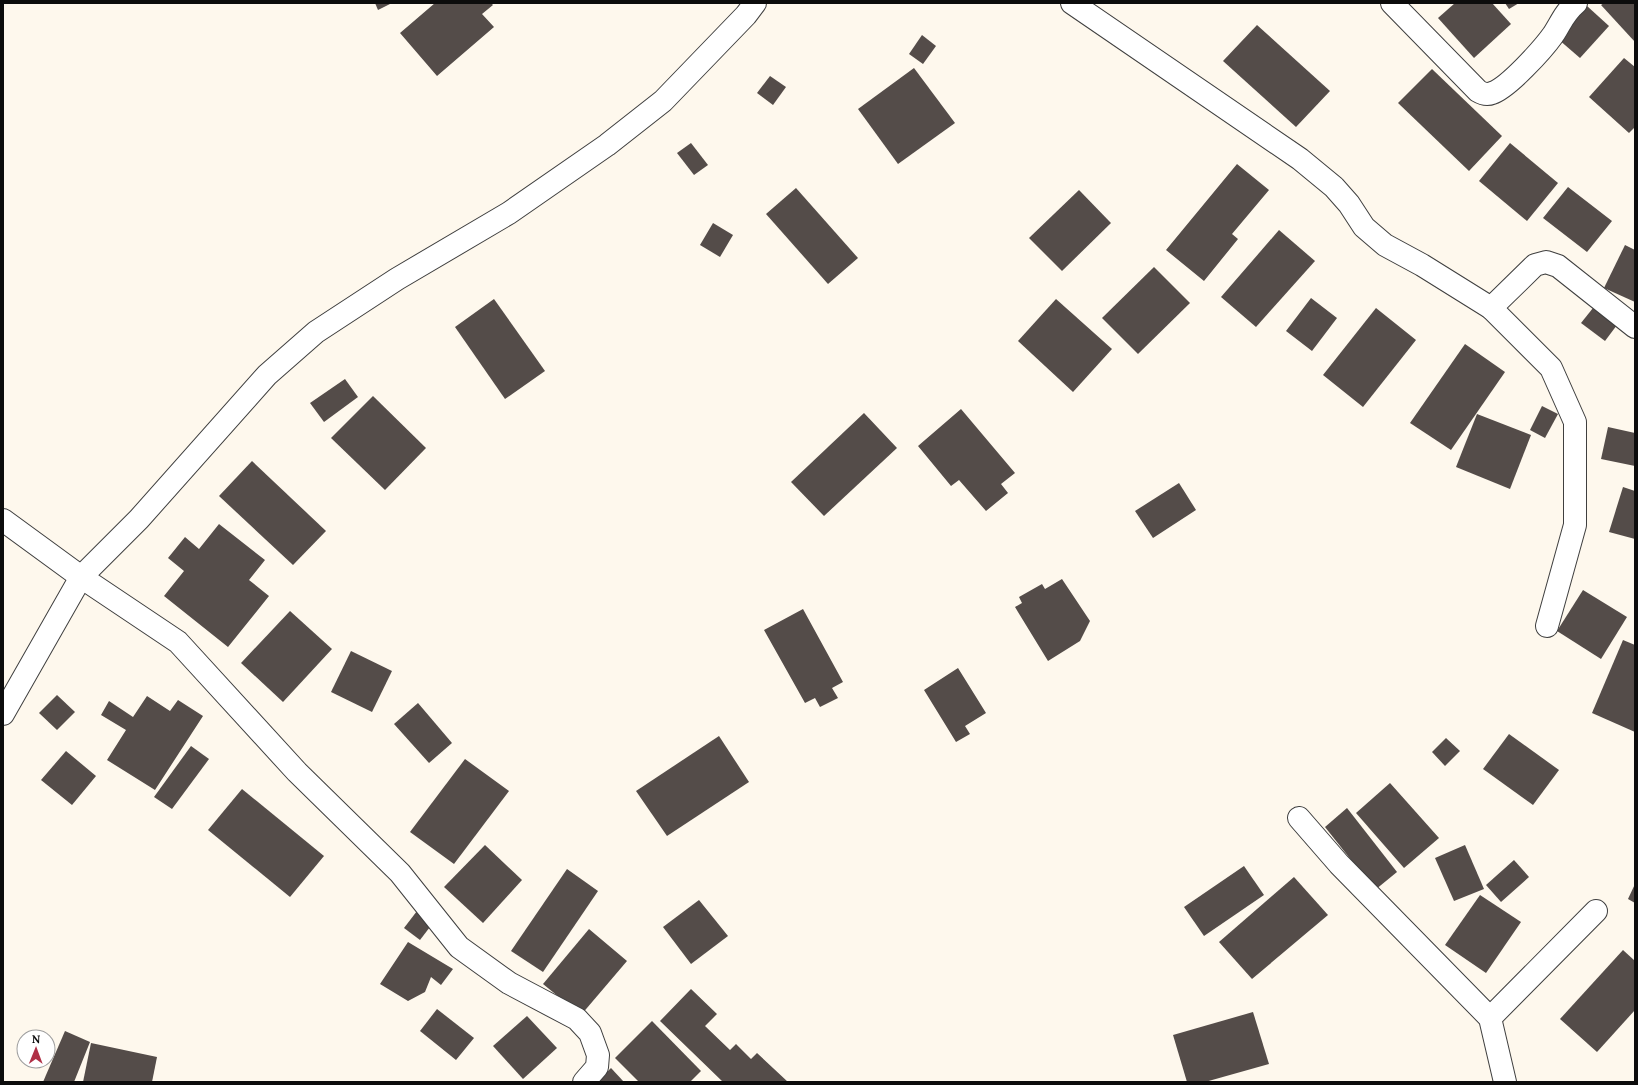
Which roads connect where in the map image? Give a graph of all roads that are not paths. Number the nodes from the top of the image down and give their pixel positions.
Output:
1 (755, 3) edge
2 (1072, 3) edge
3 (1392, 3) edge
4 (1576, 3) edge
5 (1491, 308) junction
6 (1635, 327) edge
7 (3, 520) edge
8 (81, 577) junction
9 (1547, 626) dead end
10 (3, 714) edge
11 (1299, 818) dead end
12 (1596, 911) dead end
13 (1490, 1018) junction
14 (584, 1082) edge
15 (1505, 1082) edge

1 - 8 street
2 - 5 street
3 - 4 street
5 - 6 street
5 - 9 street
7 - 8 street
8 - 10 street
8 - 14 street
11 - 13 street
12 - 13 street
13 - 15 street

